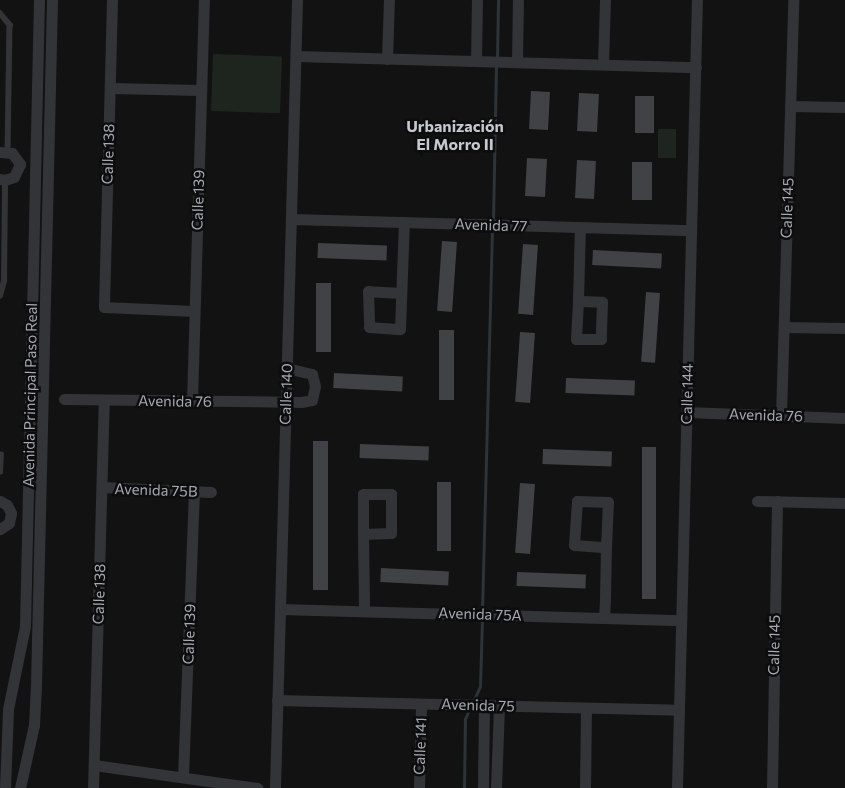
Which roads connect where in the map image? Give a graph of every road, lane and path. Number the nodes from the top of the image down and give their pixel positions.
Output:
1 (39, 0) edge
2 (52, 0) edge
3 (112, 0) edge
4 (204, 0) edge
5 (297, 0) edge
6 (389, 0) edge
7 (477, 0) edge
8 (518, 0) edge
9 (606, 0) edge
10 (697, 0) edge
11 (793, 0) edge
12 (0, 13) edge
13 (296, 56) junction
14 (387, 59) junction
15 (476, 61) junction
16 (511, 62) junction
17 (603, 64) junction
18 (696, 67) junction
19 (110, 88) junction
20 (201, 90) junction
21 (790, 106) junction
22 (845, 108) edge
23 (4, 152) edge
24 (20, 164) junction
25 (35, 171) junction
26 (48, 171) junction
27 (3, 180) edge
28 (291, 219) junction
29 (404, 222) junction
30 (580, 227) junction
31 (691, 230) junction
32 (401, 293) dead end
33 (0, 296) edge
34 (578, 301) dead end
35 (194, 311) junction
36 (784, 327) junction
37 (845, 328) edge
38 (287, 368) junction
39 (64, 399) dead end
40 (104, 400) junction
41 (192, 401) junction
42 (286, 402) junction
43 (687, 412) junction
44 (781, 416) junction
45 (845, 418) edge
46 (1, 455) edge
47 (0, 472) edge
48 (102, 487) junction
49 (194, 491) junction
50 (210, 492) dead end
51 (0, 500) edge
52 (757, 501) dead end
53 (777, 501) junction
54 (845, 503) edge
55 (11, 515) junction
56 (28, 520) junction
57 (42, 521) junction
58 (0, 529) edge
59 (364, 534) dead end
60 (606, 547) junction
61 (280, 608) junction
62 (364, 610) junction
63 (604, 618) junction
64 (681, 620) junction
65 (15, 673) junction
66 (37, 676) junction
67 (277, 700) junction
68 (421, 704) junction
69 (476, 705) junction
70 (498, 706) junction
71 (586, 708) junction
72 (679, 710) junction
73 (94, 765) junction
74 (184, 777) junction
75 (4, 788) edge
76 (20, 788) edge
77 (93, 788) edge
78 (257, 788) edge
79 (275, 788) edge
80 (419, 788) edge
81 (482, 788) edge
82 (496, 788) edge
83 (585, 788) edge
84 (677, 788) edge
85 (772, 788) edge

1 - 25 street, Avenida Principal Paso Real
2 - 26 street, Avenida Principal Paso Real
3 - 19 street, Calle 138
4 - 20 street, Calle 139
5 - 13 street, Calle 140
6 - 14 street
7 - 15 street
8 - 16 street
9 - 17 street
10 - 18 street, Calle 144
11 - 21 street, Calle 145
12 - 23 lane
13 - 14 street
13 - 28 street, Calle 140
14 - 15 street
15 - 16 street
16 - 17 street
17 - 18 street
18 - 31 street, Calle 144
19 - 20 street
19 - 35 street, Calle 138
20 - 35 street, Calle 139
21 - 22 street
21 - 36 street, Calle 145
23 - 24 street
24 - 25 street
24 - 27 street
25 - 26 street
25 - 56 street, Avenida Principal Paso Real
26 - 57 street, Avenida Principal Paso Real
27 - 33 lane
28 - 29 street, Avenida 77
28 - 38 street, Calle 140
29 - 30 street, Avenida 77
29 - 32 street
30 - 31 street, Avenida 77
30 - 34 street
31 - 43 street, Calle 144
35 - 41 street, Calle 139
36 - 37 street
36 - 44 street, Calle 145
38 - 42 street, Calle 140
38 - 42 street, Avenida 76
39 - 40 street, Avenida 76
40 - 41 street, Avenida 76
40 - 48 street, Calle 138
41 - 42 street, Avenida 76
42 - 61 street, Calle 140
43 - 44 street, Avenida 76
43 - 64 street, Calle 144
44 - 45 street, Avenida 76
46 - 47 lane
48 - 49 street, Avenida 75B
48 - 73 street, Calle 138
49 - 50 street, Avenida 75B
49 - 74 street, Calle 139
51 - 55 street
52 - 53 street
53 - 54 street
53 - 85 street, Calle 145
55 - 56 street
55 - 58 street
56 - 57 street
56 - 65 street, Avenida Principal Paso Real
57 - 66 street, Avenida Principal Paso Real
59 - 62 street
60 - 60 street
60 - 63 street
61 - 62 street, Avenida 75A
61 - 67 street, Calle 140
62 - 63 street, Avenida 75A
63 - 64 street, Avenida 75A
64 - 72 street, Calle 144
65 - 66 street
65 - 75 street, Avenida Principal Paso Real
66 - 76 street, Avenida Principal Paso Real
67 - 68 street, Avenida 75
67 - 79 street, Calle 140
68 - 69 street, Avenida 75
68 - 80 street, Calle 141
69 - 70 street, Avenida 75
69 - 81 street
70 - 71 street, Avenida 75
70 - 82 street
71 - 72 street, Avenida 75
71 - 83 street
72 - 84 street, Calle 144
73 - 74 street
73 - 77 street, Calle 138
74 - 78 street

